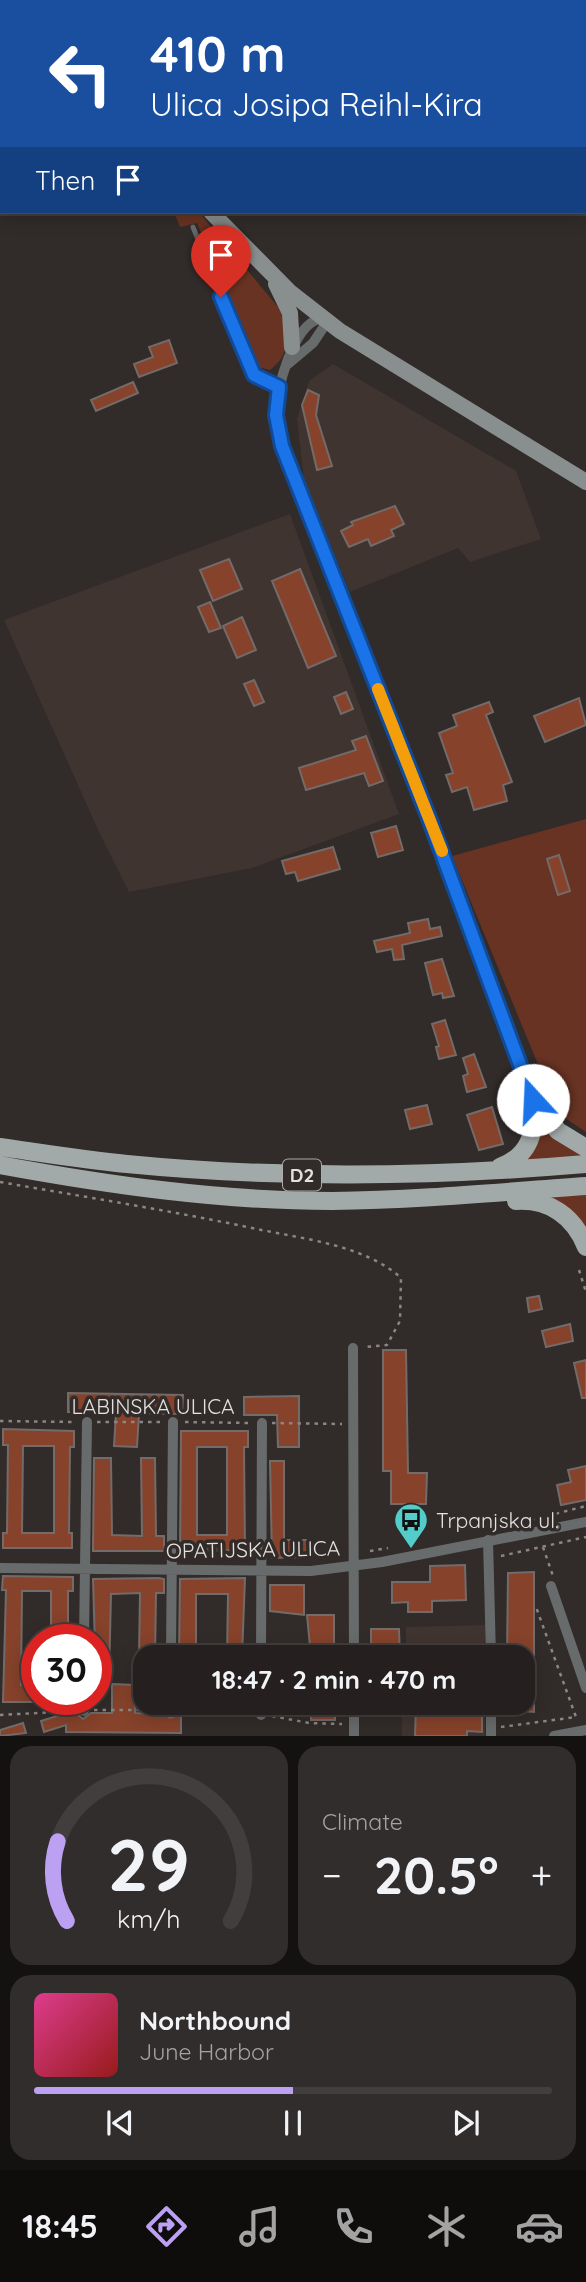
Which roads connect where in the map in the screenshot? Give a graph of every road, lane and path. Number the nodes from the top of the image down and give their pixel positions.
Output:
1 (213, 214) edge
2 (193, 227) dead end
3 (270, 273) junction
4 (327, 322) junction
5 (292, 347) junction
6 (289, 365) junction
7 (279, 387) junction
8 (586, 482) edge
9 (533, 1100) junction
10 (0, 1147) edge
11 (586, 1147) edge
12 (586, 1164) edge
13 (0, 1165) edge
14 (481, 1173) junction
15 (0, 1182) edge
16 (586, 1185) edge
17 (464, 1195) junction
18 (586, 1247) edge
19 (579, 1270) dead end
20 (586, 1292) edge
21 (354, 1348) joint
22 (0, 1420) edge
23 (88, 1422) junction
24 (173, 1422) junction
25 (262, 1423) junction
26 (353, 1424) junction
27 (586, 1506) edge
28 (525, 1521) dead end
29 (586, 1522) edge
30 (488, 1540) junction
31 (395, 1547) dead end
32 (543, 1547) dead end
33 (353, 1553) junction
34 (353, 1567) junction
35 (0, 1568) edge
36 (85, 1568) junction
37 (172, 1569) junction
38 (262, 1571) junction
39 (551, 1586) joint
40 (536, 1607) dead end
41 (84, 1624) edge
42 (171, 1645) edge
43 (261, 1645) edge
44 (354, 1645) edge
45 (491, 1645) edge
46 (586, 1688) edge
47 (354, 1715) edge
48 (586, 1730) edge
49 (493, 1732) edge
50 (354, 1736) edge
51 (554, 1736) edge

1 - 3 main road
2 - 7 lane
3 - 4 main road
3 - 5 main road
4 - 5 street
4 - 6 street
4 - 8 main road
5 - 6 street
6 - 7 street
7 - 9 street
9 - 11 main road
9 - 14 main road
10 - 14 main road, D2
12 - 14 main road, D2
13 - 17 main road, D2
15 - 21 path
16 - 17 main road, D2
17 - 18 main road
19 - 20 path
21 - 26 street
22 - 23 path, LABINSKA ULICA
23 - 24 path, LABINSKA ULICA
23 - 36 street
24 - 25 path, LABINSKA ULICA
24 - 37 street
25 - 26 path, LABINSKA ULICA
25 - 38 street
26 - 33 street
27 - 28 path
29 - 30 street, OPATIJSKA ULICA
30 - 34 street, OPATIJSKA ULICA
30 - 45 street
31 - 33 path
32 - 39 path
33 - 34 street
34 - 38 street, OPATIJSKA ULICA
34 - 44 street
35 - 36 street, OPATIJSKA ULICA
36 - 37 street, OPATIJSKA ULICA
36 - 41 street
37 - 38 street, OPATIJSKA ULICA
37 - 42 street
38 - 43 street
39 - 46 street
40 - 49 path
47 - 50 street
48 - 51 street

